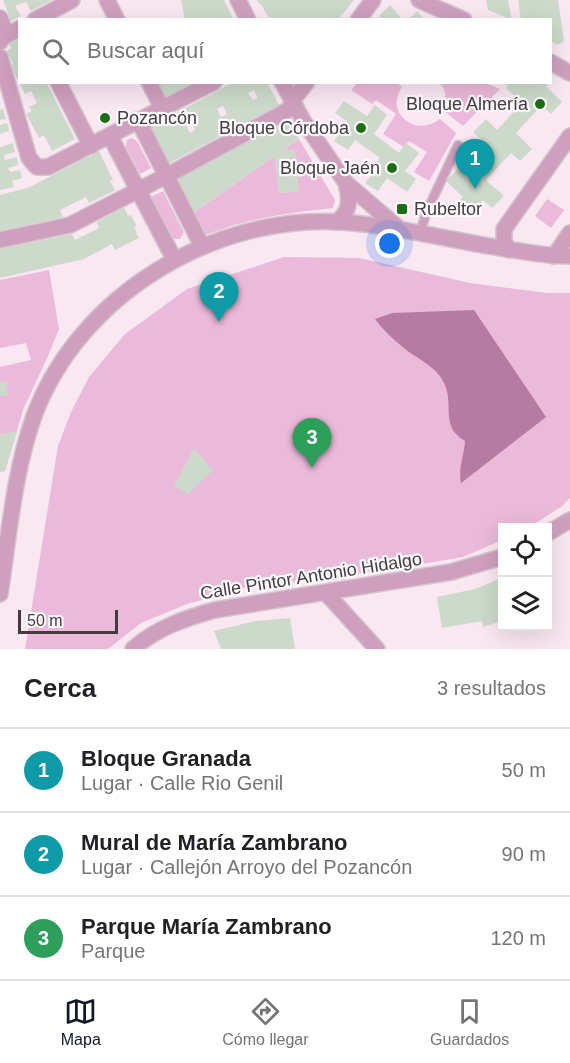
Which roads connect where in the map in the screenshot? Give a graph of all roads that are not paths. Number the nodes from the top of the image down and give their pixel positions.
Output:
1 (72, 0) edge
2 (107, 0) edge
3 (238, 0) edge
4 (373, 0) edge
5 (422, 1) edge
6 (39, 18) edge
7 (116, 18) edge
8 (247, 18) edge
9 (360, 18) edge
10 (460, 18) edge
11 (570, 56) edge
12 (0, 57) edge
13 (552, 62) edge
14 (552, 63) edge
15 (570, 73) edge
16 (59, 84) edge
17 (150, 84) edge
18 (210, 84) edge
19 (283, 84) edge
20 (305, 84) edge
21 (292, 101) junction
22 (162, 108) junction
23 (138, 120) junction
24 (110, 136) junction
25 (570, 136) edge
26 (458, 145) dead end
27 (91, 146) junction
28 (166, 176) junction
29 (346, 183) junction
30 (137, 190) junction
31 (337, 222) junction
32 (402, 231) junction
33 (570, 233) edge
34 (420, 234) junction
35 (0, 240) edge
36 (202, 246) junction
37 (509, 250) junction
38 (554, 256) junction
39 (570, 256) edge
40 (174, 259) junction
41 (570, 520) edge
42 (552, 531) edge
43 (498, 558) edge
44 (326, 593) junction
45 (0, 594) edge
46 (133, 649) edge
47 (377, 649) edge

1 - 6 street
2 - 7 street
3 - 8 street
4 - 9 street
5 - 10 street
11 - 13 street
12 - 27 street
14 - 15 street
16 - 27 street
17 - 22 street
18 - 22 street
19 - 21 street
20 - 21 street
21 - 28 street
21 - 29 street
22 - 23 street
23 - 24 street
23 - 28 street
24 - 27 street
24 - 30 street
25 - 37 street
26 - 34 lane
28 - 30 street
28 - 36 street
29 - 31 street
29 - 32 street
30 - 35 street
30 - 40 street
31 - 32 street
31 - 36 street
32 - 34 street
33 - 38 street
34 - 37 street
36 - 40 street
37 - 38 street
38 - 39 street
40 - 45 street
41 - 42 street
43 - 44 street, Calle Pintor Antonio Hidalgo
44 - 46 street, Calle Pintor Antonio Hidalgo
44 - 47 street

